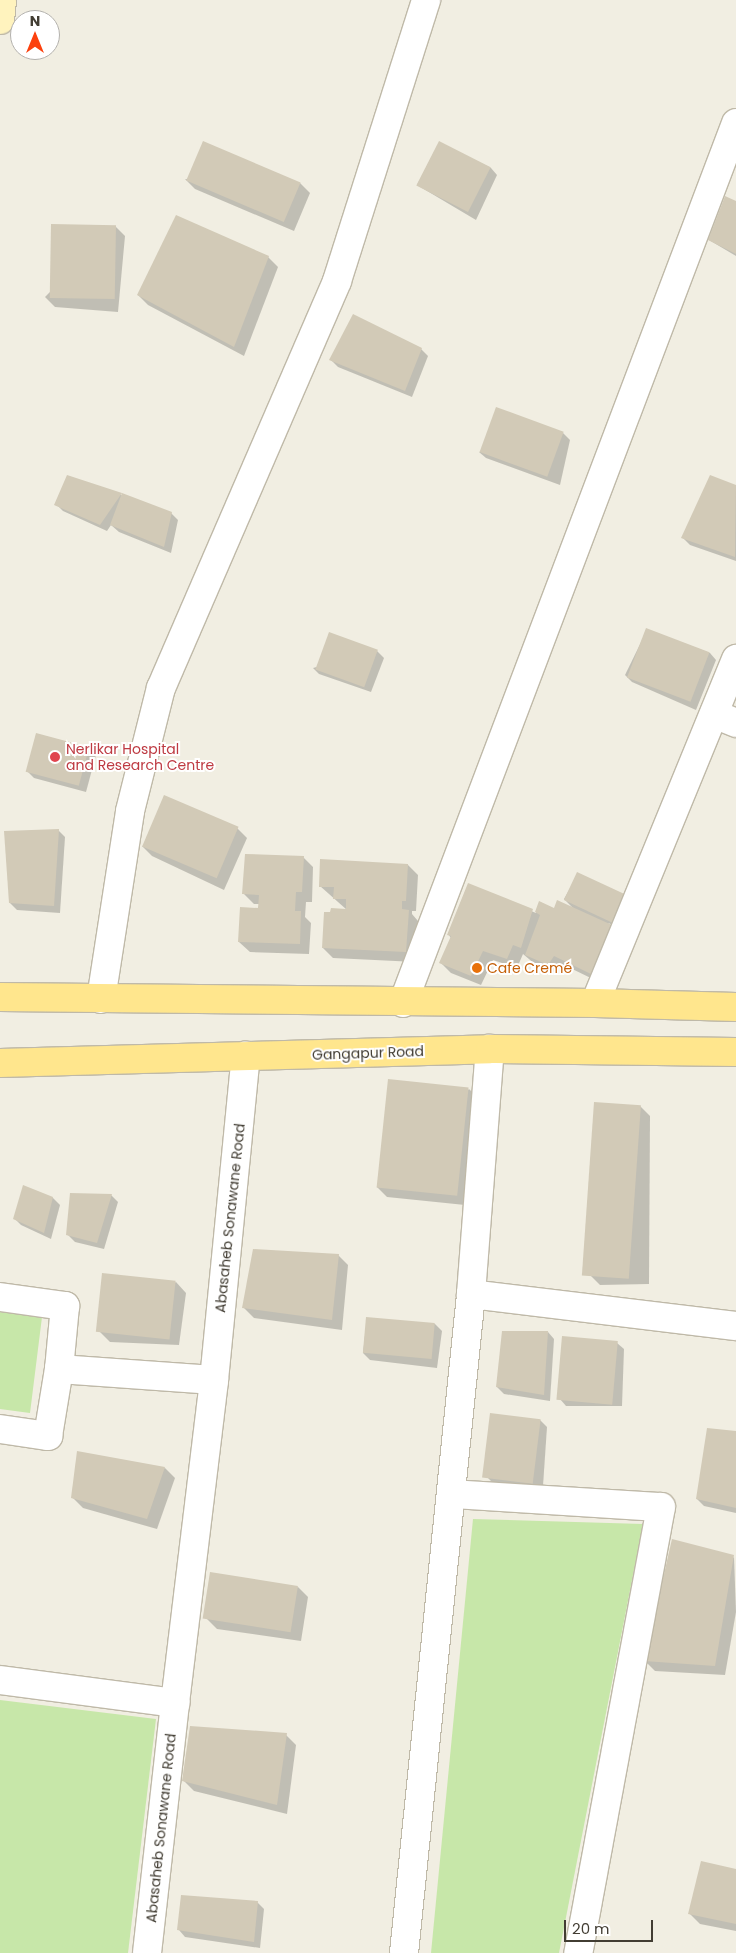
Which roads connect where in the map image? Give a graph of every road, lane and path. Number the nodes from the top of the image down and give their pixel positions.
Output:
1 (2, 0) edge
2 (426, 0) edge
3 (0, 20) edge
4 (736, 123) edge
5 (736, 659) edge
6 (725, 718) edge
7 (0, 997) edge
8 (102, 999) junction
9 (403, 1003) junction
10 (595, 1003) junction
11 (736, 1007) edge
12 (490, 1049) junction
13 (736, 1052) edge
14 (246, 1056) junction
15 (0, 1064) edge
16 (472, 1294) junction
17 (0, 1297) edge
18 (736, 1326) edge
19 (59, 1369) junction
20 (214, 1380) junction
21 (0, 1429) edge
22 (452, 1494) junction
23 (0, 1680) edge
24 (175, 1702) junction
25 (147, 1953) edge
26 (404, 1953) edge
27 (578, 1953) edge

1 - 3 main road
2 - 8 street
4 - 9 street
5 - 6 street
6 - 10 street
7 - 8 main road
8 - 9 main road
9 - 10 main road
10 - 11 main road
12 - 13 main road, Gangapur Road
12 - 14 main road, Gangapur Road
12 - 16 street
14 - 15 main road, Gangapur Road
14 - 20 street, Abasaheb Sonawane Road
16 - 18 street
16 - 22 street
17 - 19 street
19 - 20 street
19 - 21 street
20 - 24 street, Abasaheb Sonawane Road
22 - 26 street
22 - 27 street
23 - 24 street
24 - 25 street, Abasaheb Sonawane Road

